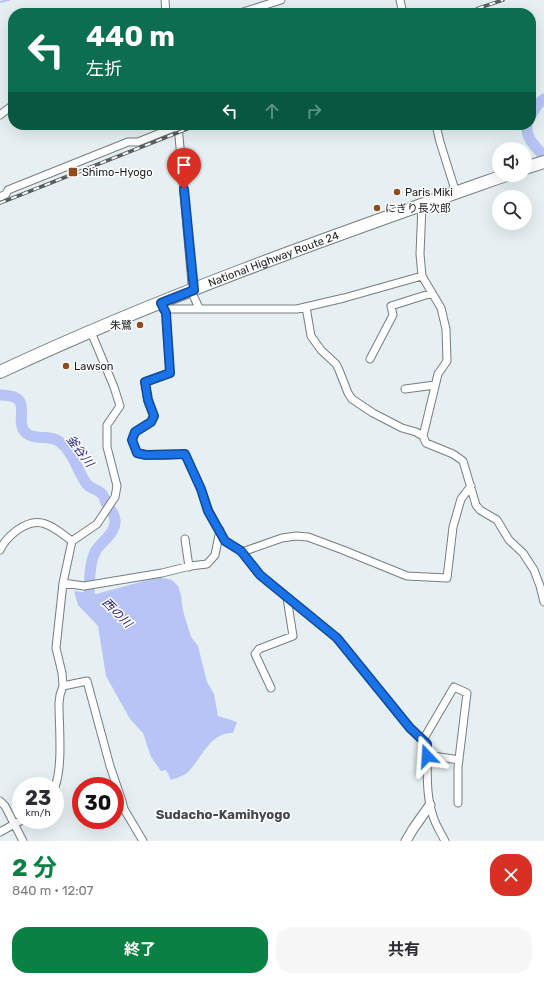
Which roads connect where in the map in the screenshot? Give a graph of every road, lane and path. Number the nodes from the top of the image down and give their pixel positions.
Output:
1 (281, 0) edge
2 (256, 8) edge
3 (8, 109) edge
4 (0, 115) edge
5 (166, 130) edge
6 (178, 130) edge
7 (437, 130) edge
8 (542, 165) edge
9 (532, 167) edge
10 (492, 180) edge
11 (456, 193) junction
12 (0, 197) edge
13 (422, 205) junction
14 (422, 276) junction
15 (194, 290) junction
16 (432, 293) junction
17 (162, 306) junction
18 (306, 307) junction
19 (199, 308) junction
20 (90, 332) junction
21 (370, 359) dead end
22 (0, 372) edge
23 (435, 385) junction
24 (405, 389) dead end
25 (423, 436) junction
26 (471, 486) junction
27 (220, 530) junction
28 (185, 539) dead end
29 (72, 541) junction
30 (0, 550) edge
31 (241, 551) junction
32 (189, 567) junction
33 (63, 583) junction
34 (288, 598) junction
35 (544, 602) edge
36 (63, 686) junction
37 (271, 688) dead end
38 (423, 740) junction
39 (427, 756) junction
40 (458, 760) junction
41 (58, 777) edge
42 (0, 801) edge
43 (458, 803) dead end
44 (430, 805) junction
45 (12, 819) edge
46 (12, 826) edge
47 (17, 829) edge
48 (0, 832) edge
49 (23, 841) edge
50 (144, 841) edge
51 (406, 841) edge
52 (445, 841) edge

1 - 2 street
3 - 4 street
5 - 12 street
6 - 15 street
7 - 11 street
8 - 9 highway
10 - 11 highway, National Highway Route 24
11 - 13 highway, National Highway Route 24
13 - 14 street
13 - 15 highway, National Highway Route 24
14 - 16 street
14 - 18 street
15 - 17 highway, National Highway Route 24
15 - 19 street
16 - 21 street
16 - 23 street
17 - 19 street
17 - 20 highway, National Highway Route 24
17 - 27 street
18 - 19 street
18 - 25 street
20 - 22 highway, National Highway Route 24
20 - 29 street
23 - 24 street
23 - 25 street
25 - 26 street
26 - 31 street
26 - 35 street
27 - 31 street
27 - 32 street
28 - 32 street
29 - 30 street
29 - 33 street
31 - 34 street
32 - 33 street
33 - 36 street
34 - 37 street
34 - 38 street
36 - 41 street
36 - 50 street
38 - 39 street
38 - 40 street
39 - 40 street
39 - 44 street
40 - 43 street
42 - 45 street
44 - 51 street
44 - 52 street
46 - 48 street
47 - 49 street

